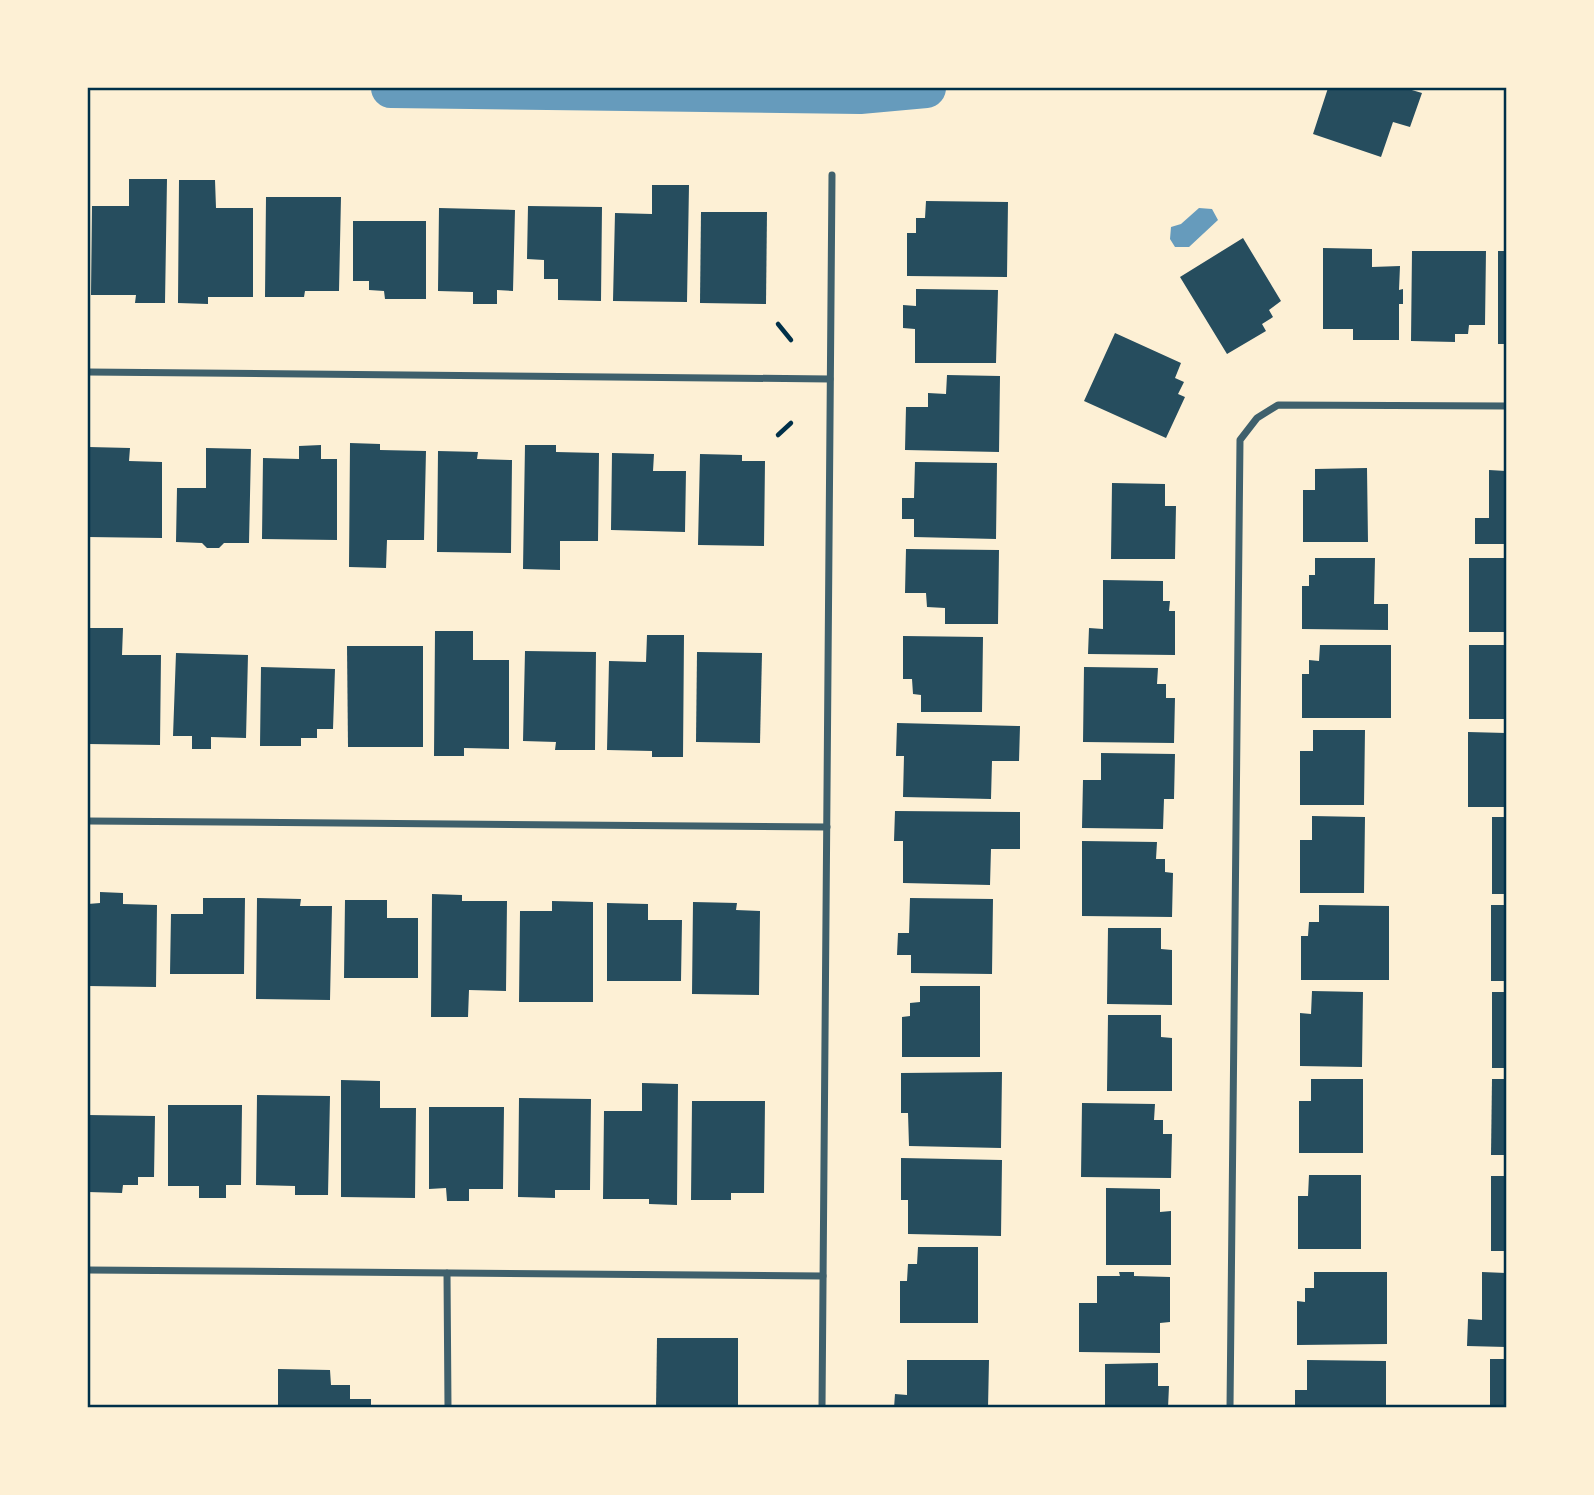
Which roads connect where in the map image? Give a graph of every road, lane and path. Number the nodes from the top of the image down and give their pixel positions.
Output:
1 (832, 175) dead end
2 (778, 324) dead end
3 (791, 340) dead end
4 (88, 372) edge
5 (830, 379) junction
6 (1507, 406) edge
7 (791, 423) dead end
8 (778, 435) dead end
9 (88, 821) edge
10 (827, 827) junction
11 (88, 1270) edge
12 (447, 1273) junction
13 (823, 1276) junction
14 (448, 1408) edge
15 (822, 1408) edge
16 (1230, 1408) edge

1 - 5 street
2 - 3 path
4 - 5 street
5 - 10 street
6 - 16 street
7 - 8 path
9 - 10 street
10 - 13 street
11 - 12 street
12 - 13 street
12 - 14 street
13 - 15 street

